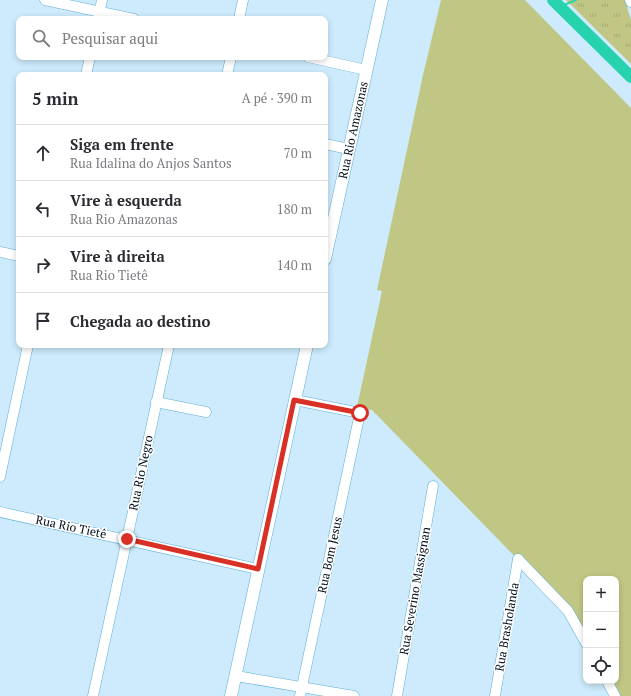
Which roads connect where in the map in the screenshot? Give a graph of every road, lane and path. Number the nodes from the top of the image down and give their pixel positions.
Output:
1 (46, 0) edge
2 (102, 0) edge
3 (243, 0) edge
4 (382, 0) edge
5 (99, 15) edge
6 (240, 16) edge
7 (89, 60) edge
8 (230, 60) edge
9 (321, 60) edge
10 (366, 70) junction
11 (87, 72) edge
12 (228, 72) edge
13 (328, 145) edge
14 (349, 149) junction
15 (328, 246) edge
16 (0, 252) edge
17 (16, 255) edge
18 (27, 348) edge
19 (168, 348) edge
20 (306, 348) edge
21 (294, 400) junction
22 (156, 402) junction
23 (206, 412) dead end
24 (0, 477) edge
25 (433, 486) dead end
26 (0, 512) edge
27 (127, 539) junction
28 (258, 569) junction
29 (583, 638) edge
30 (236, 676) junction
31 (609, 684) edge
32 (301, 692) edge
33 (93, 696) edge
34 (231, 696) edge
35 (354, 696) edge
36 (397, 696) edge
37 (495, 696) edge
38 (615, 696) edge

1 - 5 street
2 - 5 street
3 - 6 street
4 - 10 main road, Rua Rio Amazonas
7 - 11 street
8 - 12 street
9 - 10 street
10 - 14 main road, Rua Rio Amazonas
13 - 14 street
14 - 15 main road, Rua Rio Amazonas
16 - 17 street
18 - 24 street
19 - 22 street, Rua Rio Negro
20 - 21 main road
21 - 28 main road
21 - 32 street, Rua Bom Jesus
22 - 23 street
22 - 27 street, Rua Rio Negro
25 - 36 street, Rua Severino Massignan
26 - 27 street, Rua Rio Tietê
27 - 28 street, Rua Rio Tietê
27 - 33 street, Rua Rio Negro
28 - 30 main road
29 - 37 street, Rua Brasholanda
30 - 32 street
30 - 34 main road
31 - 38 street
32 - 35 street

